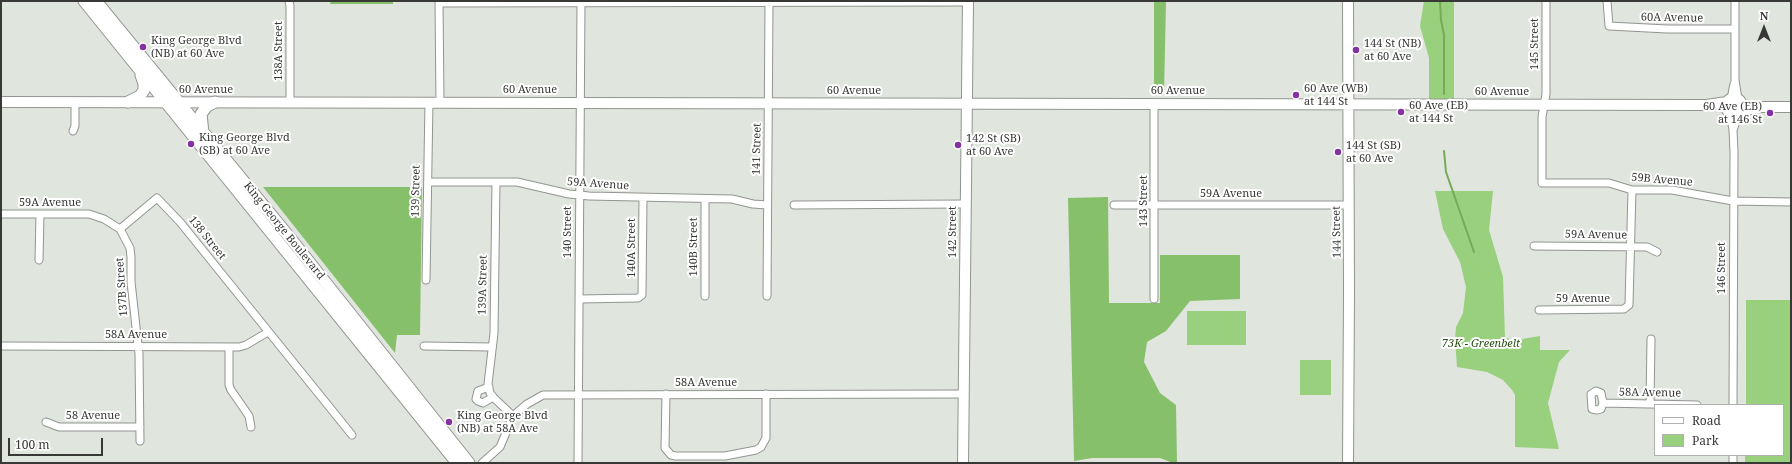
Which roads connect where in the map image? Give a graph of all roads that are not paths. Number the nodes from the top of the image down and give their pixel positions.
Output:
1 (84, 1) edge
2 (96, 1) edge
3 (289, 1) edge
4 (968, 1) edge
5 (1348, 1) edge
6 (1546, 1) edge
7 (1607, 1) edge
8 (1735, 1) edge
9 (439, 2) edge
10 (581, 2) edge
11 (769, 2) junction
12 (1735, 29) junction
13 (138, 69) junction
14 (1, 102) edge
15 (75, 102) junction
16 (128, 102) junction
17 (166, 102) junction
18 (178, 102) junction
19 (215, 102) junction
20 (290, 102) junction
21 (434, 102) junction
22 (580, 102) junction
23 (768, 102) junction
24 (967, 103) junction
25 (1154, 104) junction
26 (1347, 104) junction
27 (1543, 104) junction
28 (1734, 106) junction
29 (1791, 107) edge
30 (73, 131) dead end
31 (203, 133) junction
32 (428, 182) junction
33 (496, 182) junction
34 (1542, 183) joint
35 (1632, 190) junction
36 (579, 195) junction
37 (643, 198) junction
38 (706, 199) junction
39 (1733, 201) junction
40 (1791, 202) edge
41 (965, 204) junction
42 (767, 205) junction
43 (794, 205) dead end
44 (1348, 205) junction
45 (1114, 206) dead end
46 (1155, 206) junction
47 (1, 214) edge
48 (40, 215) junction
49 (120, 229) junction
50 (1534, 246) dead end
51 (1630, 247) junction
52 (1656, 252) dead end
53 (39, 260) dead end
54 (426, 280) dead end
55 (705, 296) dead end
56 (767, 296) dead end
57 (579, 298) junction
58 (1154, 298) dead end
59 (1540, 310) dead end
60 (268, 332) junction
61 (1651, 339) dead end
62 (1, 346) edge
63 (138, 346) junction
64 (424, 346) dead end
65 (229, 347) junction
66 (492, 347) junction
67 (489, 388) junction
68 (578, 394) junction
69 (666, 394) junction
70 (766, 394) junction
71 (964, 394) junction
72 (493, 397) junction
73 (1603, 403) dead end
74 (1650, 404) junction
75 (1654, 404) edge
76 (1733, 404) edge
77 (513, 416) junction
78 (46, 422) dead end
79 (140, 427) junction
80 (251, 427) dead end
81 (352, 435) dead end
82 (140, 440) dead end
83 (457, 463) edge
84 (469, 463) edge
85 (482, 463) edge
86 (578, 463) edge
87 (963, 463) edge
88 (1348, 463) edge

1 - 13 main road, King George Boulevard
2 - 18 main road, King George Boulevard
3 - 20 street, 138A Street
4 - 11 street
4 - 24 street, 142 Street
5 - 26 street, 144 Street
6 - 27 street, 145 Street
7 - 12 street, 60A Avenue
8 - 12 street, 146 Street
9 - 10 street
9 - 21 street, 139 Street
10 - 11 street
10 - 22 street, 140 Street
11 - 23 street, 141 Street
12 - 28 street, 146 Street
13 - 16 main road
13 - 17 main road, King George Boulevard
14 - 15 street, 60 Avenue
15 - 16 street, 60 Avenue
15 - 30 street
16 - 17 street, 60 Avenue
17 - 18 street, 60 Avenue
17 - 83 main road, King George Boulevard
18 - 19 street, 60 Avenue
18 - 31 main road, King George Boulevard
19 - 20 street, 60 Avenue
19 - 31 main road
20 - 21 street, 60 Avenue
21 - 22 street, 60 Avenue
21 - 32 street, 139 Street
22 - 23 street, 60 Avenue
22 - 36 street, 140 Street
23 - 24 street, 60 Avenue
23 - 42 street, 141 Street
24 - 25 street, 60 Avenue
24 - 41 street, 142 Street
25 - 26 street, 60 Avenue
25 - 46 street, 143 Street
26 - 27 street, 60 Avenue
26 - 44 street, 144 Street
27 - 28 street, 60 Avenue
27 - 34 street, 145 Street
28 - 29 street, 60 Avenue
28 - 39 street, 146 Street
31 - 84 main road, King George Boulevard
32 - 33 street, 59A Avenue
32 - 54 street, 139 Street
33 - 36 street, 59A Avenue
33 - 66 street, 139A Street
34 - 35 street, 59B Avenue
35 - 39 street, 59B Avenue
35 - 51 street
36 - 37 street, 59A Avenue
36 - 57 street, 140 Street
37 - 38 street, 59A Avenue
37 - 57 street, 140A Street
38 - 42 street, 59A Avenue
38 - 55 street, 140B Street
39 - 40 street
39 - 76 street, 146 Street
41 - 43 street
41 - 71 street, 142 Street
42 - 56 street, 141 Street
44 - 46 street, 59A Avenue
44 - 88 street, 144 Street
45 - 46 street, 59A Avenue
46 - 58 street, 143 Street
47 - 48 street, 59A Avenue
48 - 49 street, 59A Avenue
48 - 53 street
49 - 60 street, 138 Street
49 - 63 street, 137B Street
50 - 51 street, 59A Avenue
51 - 52 street, 59A Avenue
51 - 59 street, 59 Avenue
57 - 68 street, 140 Street
60 - 65 street, 58A Avenue
60 - 81 street
61 - 74 street
62 - 63 street, 58A Avenue
63 - 65 street, 58A Avenue
63 - 79 street, 137B Street
64 - 66 street
65 - 80 street
66 - 67 street, 139A Street
67 - 72 street, 139A Street
67 - 72 street
68 - 69 street, 58A Avenue
68 - 77 street, 58A Avenue
68 - 86 street, 140 Street
69 - 70 street, 58A Avenue
69 - 70 street
70 - 71 street, 58A Avenue
71 - 87 street, 142 Street
72 - 77 street, 139A Street
73 - 74 street, 58A Avenue
74 - 75 street, 58A Avenue
77 - 85 street, 58A Avenue
78 - 79 street, 58 Avenue
79 - 82 street, 137B Street

